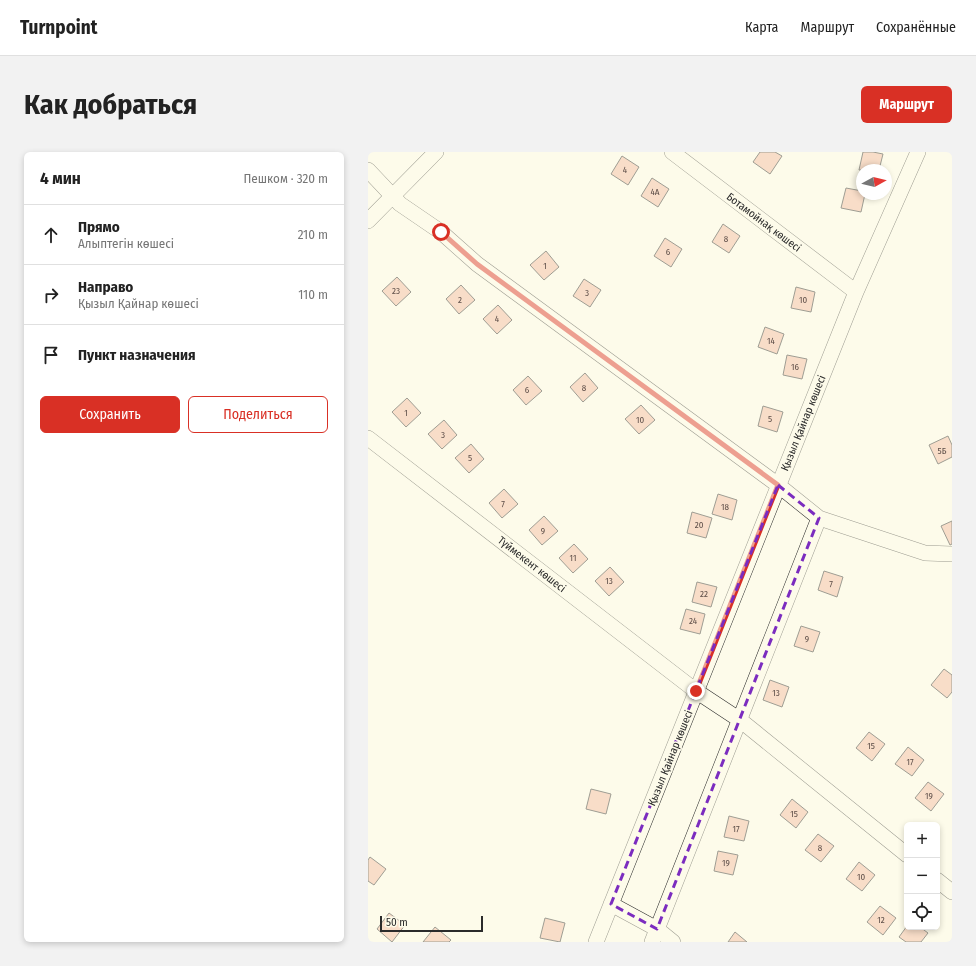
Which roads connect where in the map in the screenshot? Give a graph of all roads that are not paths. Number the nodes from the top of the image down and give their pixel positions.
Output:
1 (436, 152) edge
2 (672, 152) edge
3 (918, 152) edge
4 (370, 172) edge
5 (393, 196) junction
6 (368, 221) edge
7 (856, 292) junction
8 (368, 438) edge
9 (778, 485) junction
10 (819, 518) junction
11 (952, 554) edge
12 (696, 691) junction
13 (740, 720) junction
14 (904, 853) edge
15 (940, 882) edge
16 (952, 892) edge
17 (611, 904) junction
18 (654, 936) edge
19 (596, 942) edge
20 (673, 942) edge

1 - 5 street
2 - 7 street, Ботамойнақ көшесі
3 - 7 street, Қызыл Қайнар көшесі
4 - 5 street
5 - 6 street
5 - 9 street
7 - 9 street, Қызыл Қайнар көшесі
8 - 12 street, Түймекент көшесі
9 - 10 street
9 - 12 street, Қызыл Қайнар көшесі
10 - 11 street
10 - 13 street
12 - 13 street, Түймекент көшесі
12 - 17 street, Қызыл Қайнар көшесі
13 - 14 street, Түймекент көшесі
13 - 18 street
15 - 16 street
17 - 18 street
17 - 19 street, Қызыл Қайнар көшесі
18 - 20 street

